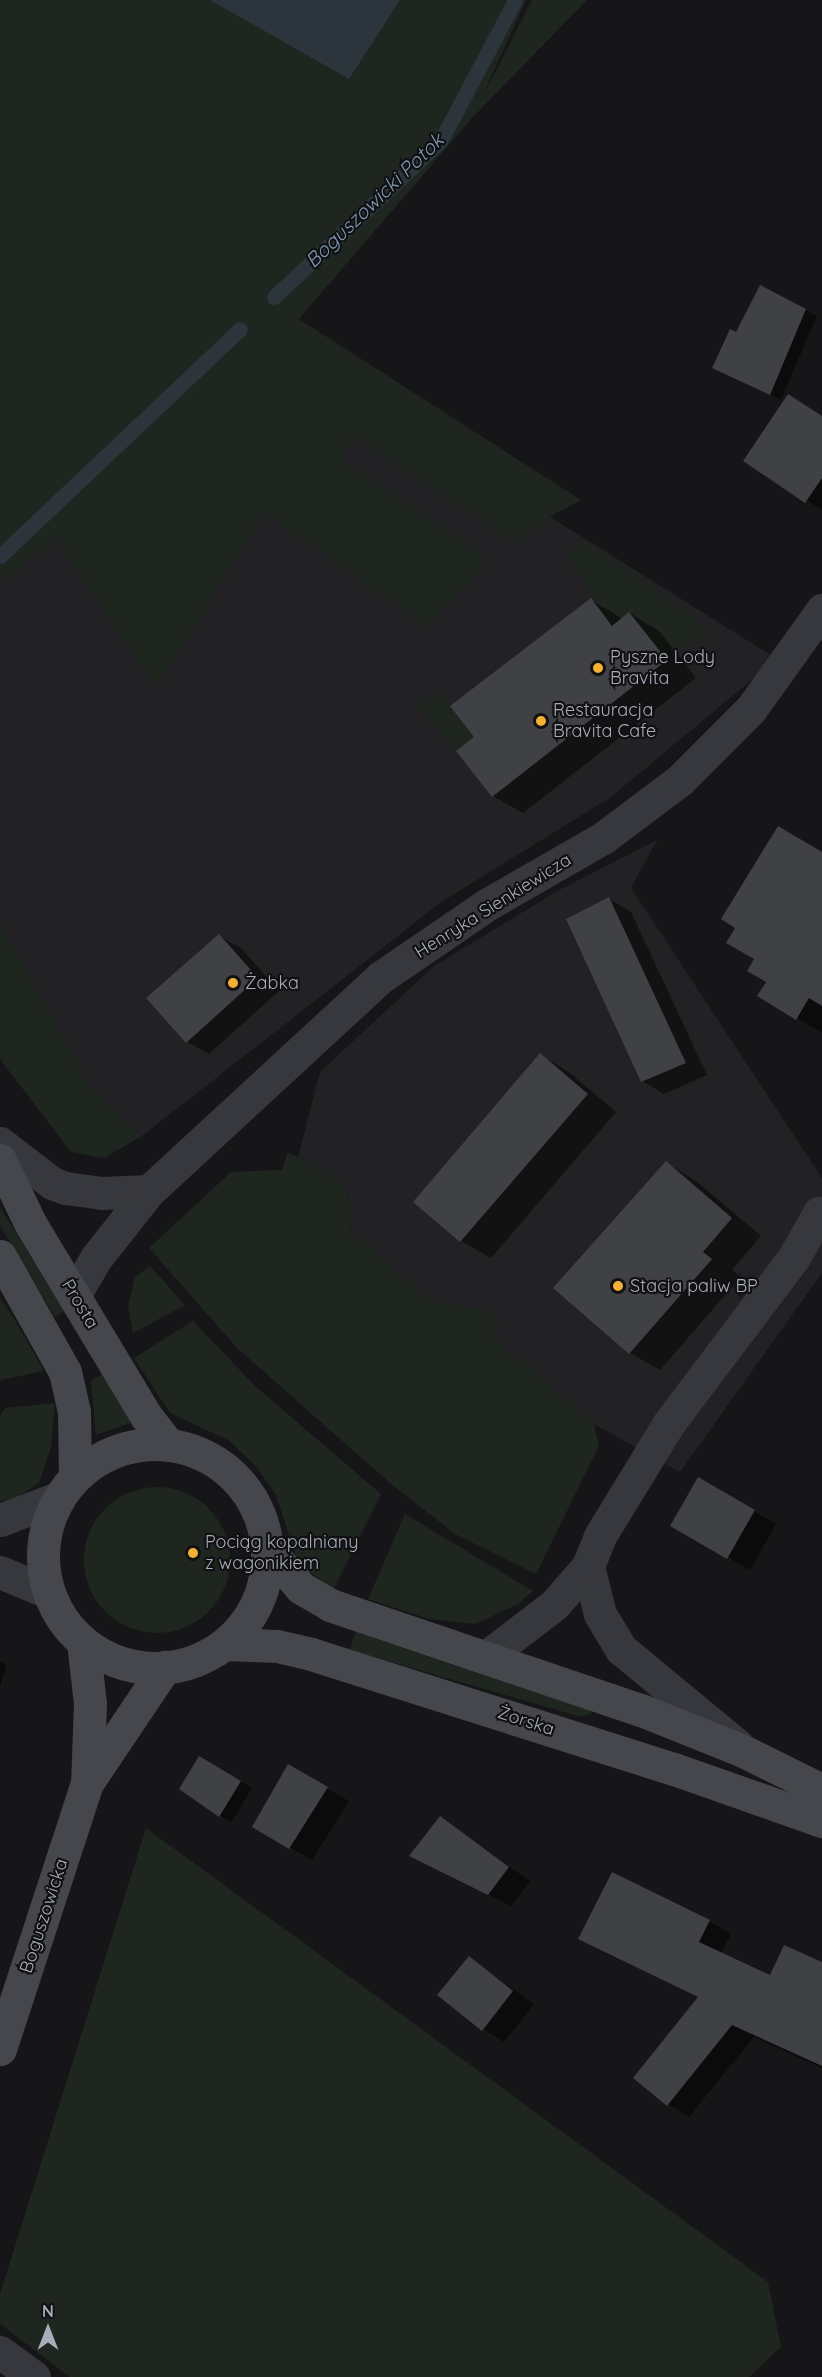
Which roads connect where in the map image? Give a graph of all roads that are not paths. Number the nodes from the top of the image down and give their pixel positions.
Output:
1 (822, 610) edge
2 (0, 1143) edge
3 (0, 1160) edge
4 (149, 1191) junction
5 (822, 1215) edge
6 (0, 1256) edge
7 (75, 1294) junction
8 (168, 1444) junction
9 (66, 1487) junction
10 (0, 1520) edge
11 (267, 1548) junction
12 (588, 1566) junction
13 (0, 1572) edge
14 (48, 1592) junction
15 (83, 1642) junction
16 (225, 1644) junction
17 (486, 1657) junction
18 (165, 1667) junction
19 (743, 1750) junction
20 (87, 1783) junction
21 (822, 1790) edge
22 (822, 1821) edge
23 (0, 2049) edge
24 (0, 2352) edge
25 (34, 2377) edge

1 - 4 street, Henryka Sienkiewicza
2 - 4 street
3 - 7 main road, Prosta
4 - 7 street, Henryka Sienkiewicza
5 - 12 street
6 - 9 main road
7 - 8 main road, Prosta
8 - 9 main road
8 - 11 main road
9 - 10 street
9 - 14 main road
11 - 16 main road
11 - 17 main road
12 - 17 street
12 - 19 street
13 - 14 street
14 - 15 main road
15 - 18 main road
15 - 20 main road, Boguszowicka
16 - 18 main road
16 - 22 main road, Żorska
17 - 19 main road
18 - 20 main road, Boguszowicka
19 - 21 main road
20 - 23 main road, Boguszowicka
24 - 25 street

